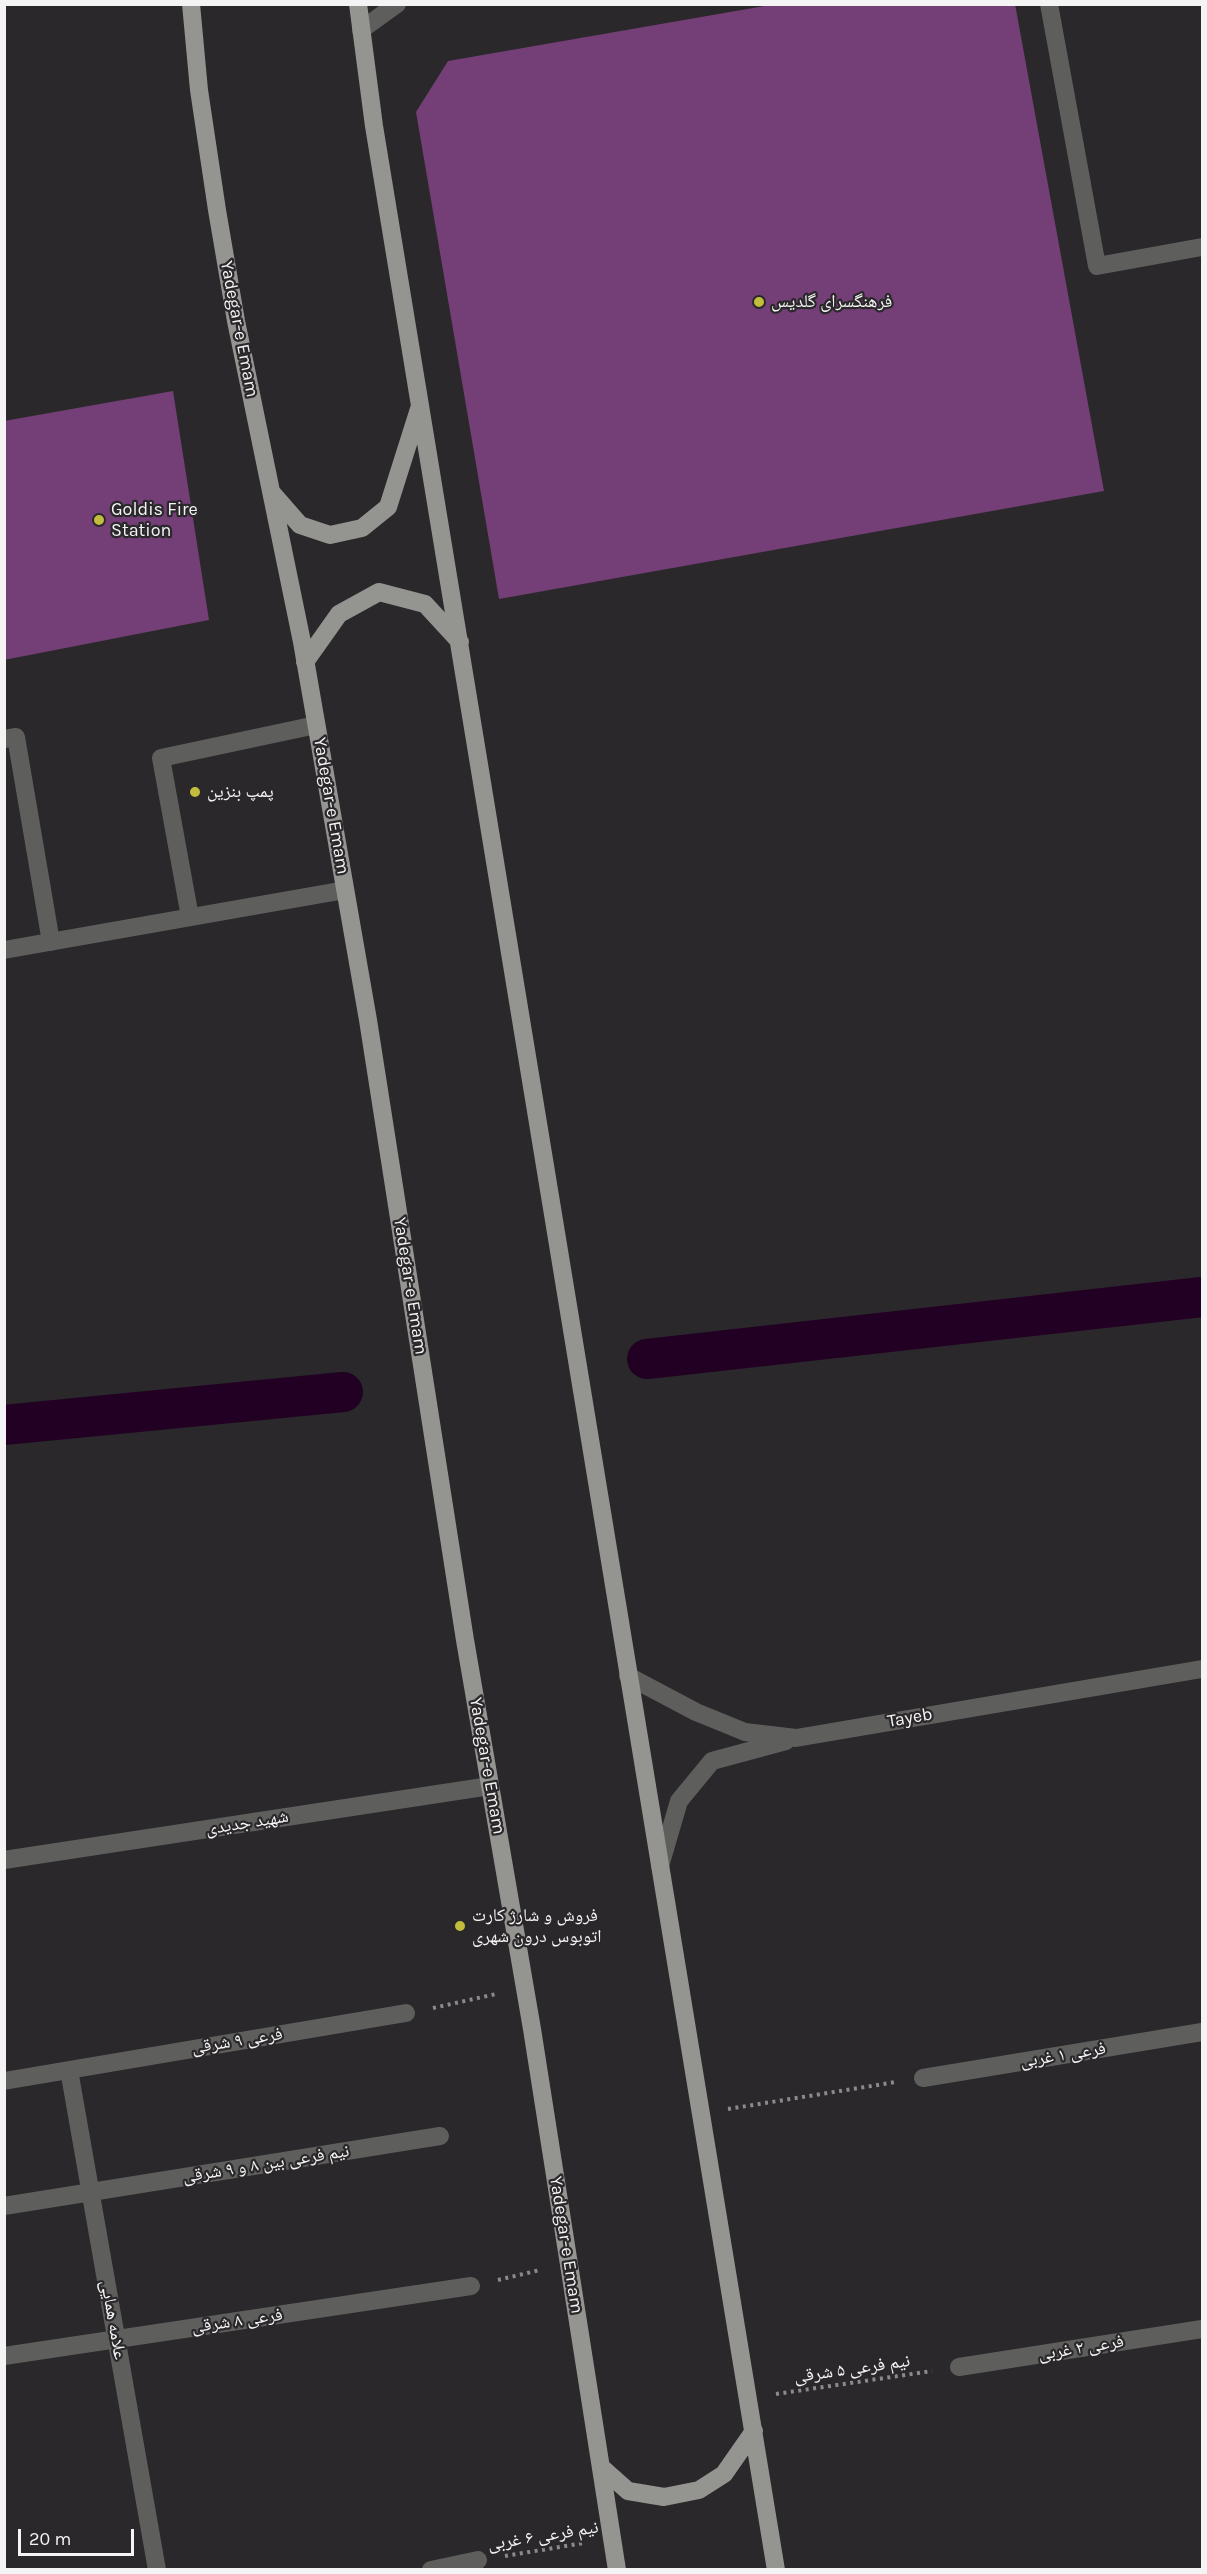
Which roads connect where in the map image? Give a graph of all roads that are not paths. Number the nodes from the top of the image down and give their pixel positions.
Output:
1 (191, 4) edge
2 (358, 4) edge
3 (397, 4) edge
4 (1049, 4) edge
5 (361, 30) junction
6 (1203, 247) edge
7 (420, 405) junction
8 (271, 492) junction
9 (460, 642) junction
10 (305, 662) junction
11 (316, 725) junction
12 (4, 739) edge
13 (345, 890) junction
14 (190, 917) junction
15 (51, 942) junction
16 (4, 950) edge
17 (1203, 1669) edge
18 (628, 1676) junction
19 (796, 1738) junction
20 (490, 1786) junction
21 (4, 1860) edge
22 (660, 1866) junction
23 (406, 2013) road end
24 (1203, 2032) edge
25 (69, 2070) junction
26 (923, 2078) road end
27 (4, 2081) edge
28 (440, 2136) dead end
29 (92, 2192) junction
30 (4, 2206) edge
31 (471, 2286) road end
32 (1203, 2330) edge
33 (116, 2339) junction
34 (4, 2356) edge
35 (959, 2367) road end
36 (754, 2431) junction
37 (601, 2467) junction
38 (478, 2560) road end
39 (157, 2570) edge
40 (431, 2570) edge
41 (617, 2570) edge
42 (776, 2570) edge

1 - 8 main road, Yadegar-e Emam
2 - 5 main road
3 - 5 street
4 - 6 street
5 - 7 main road
7 - 8 main road
7 - 9 main road
8 - 10 main road, Yadegar-e Emam
9 - 10 main road
9 - 18 main road
10 - 11 main road, Yadegar-e Emam
11 - 13 main road, Yadegar-e Emam
11 - 14 street
12 - 15 street
13 - 14 street
13 - 20 main road, Yadegar-e Emam
14 - 15 street
15 - 16 street
17 - 19 street, Tayeb
18 - 19 street, Tayeb
18 - 22 main road
19 - 22 street
20 - 21 street, شهید جدیدی
20 - 37 main road, Yadegar-e Emam
22 - 36 main road
23 - 25 street, فرعی ۹ شرقی
24 - 26 street, فرعی ۱ غربی
25 - 27 street, فرعی ۹ شرقی
25 - 29 street, علامه همایی
28 - 29 street, نیم فرعی بین ۸ و ۹ شرقی
29 - 30 street, نیم فرعی بین ۸ و ۹ شرقی
29 - 33 street, علامه همایی
31 - 33 street, فرعی ۸ شرقی
32 - 35 street, فرعی ۲ غربی
33 - 34 street, فرعی ۸ شرقی
33 - 39 street, علامه همایی
36 - 37 main road
36 - 42 main road
37 - 41 main road, Yadegar-e Emam
38 - 40 street

